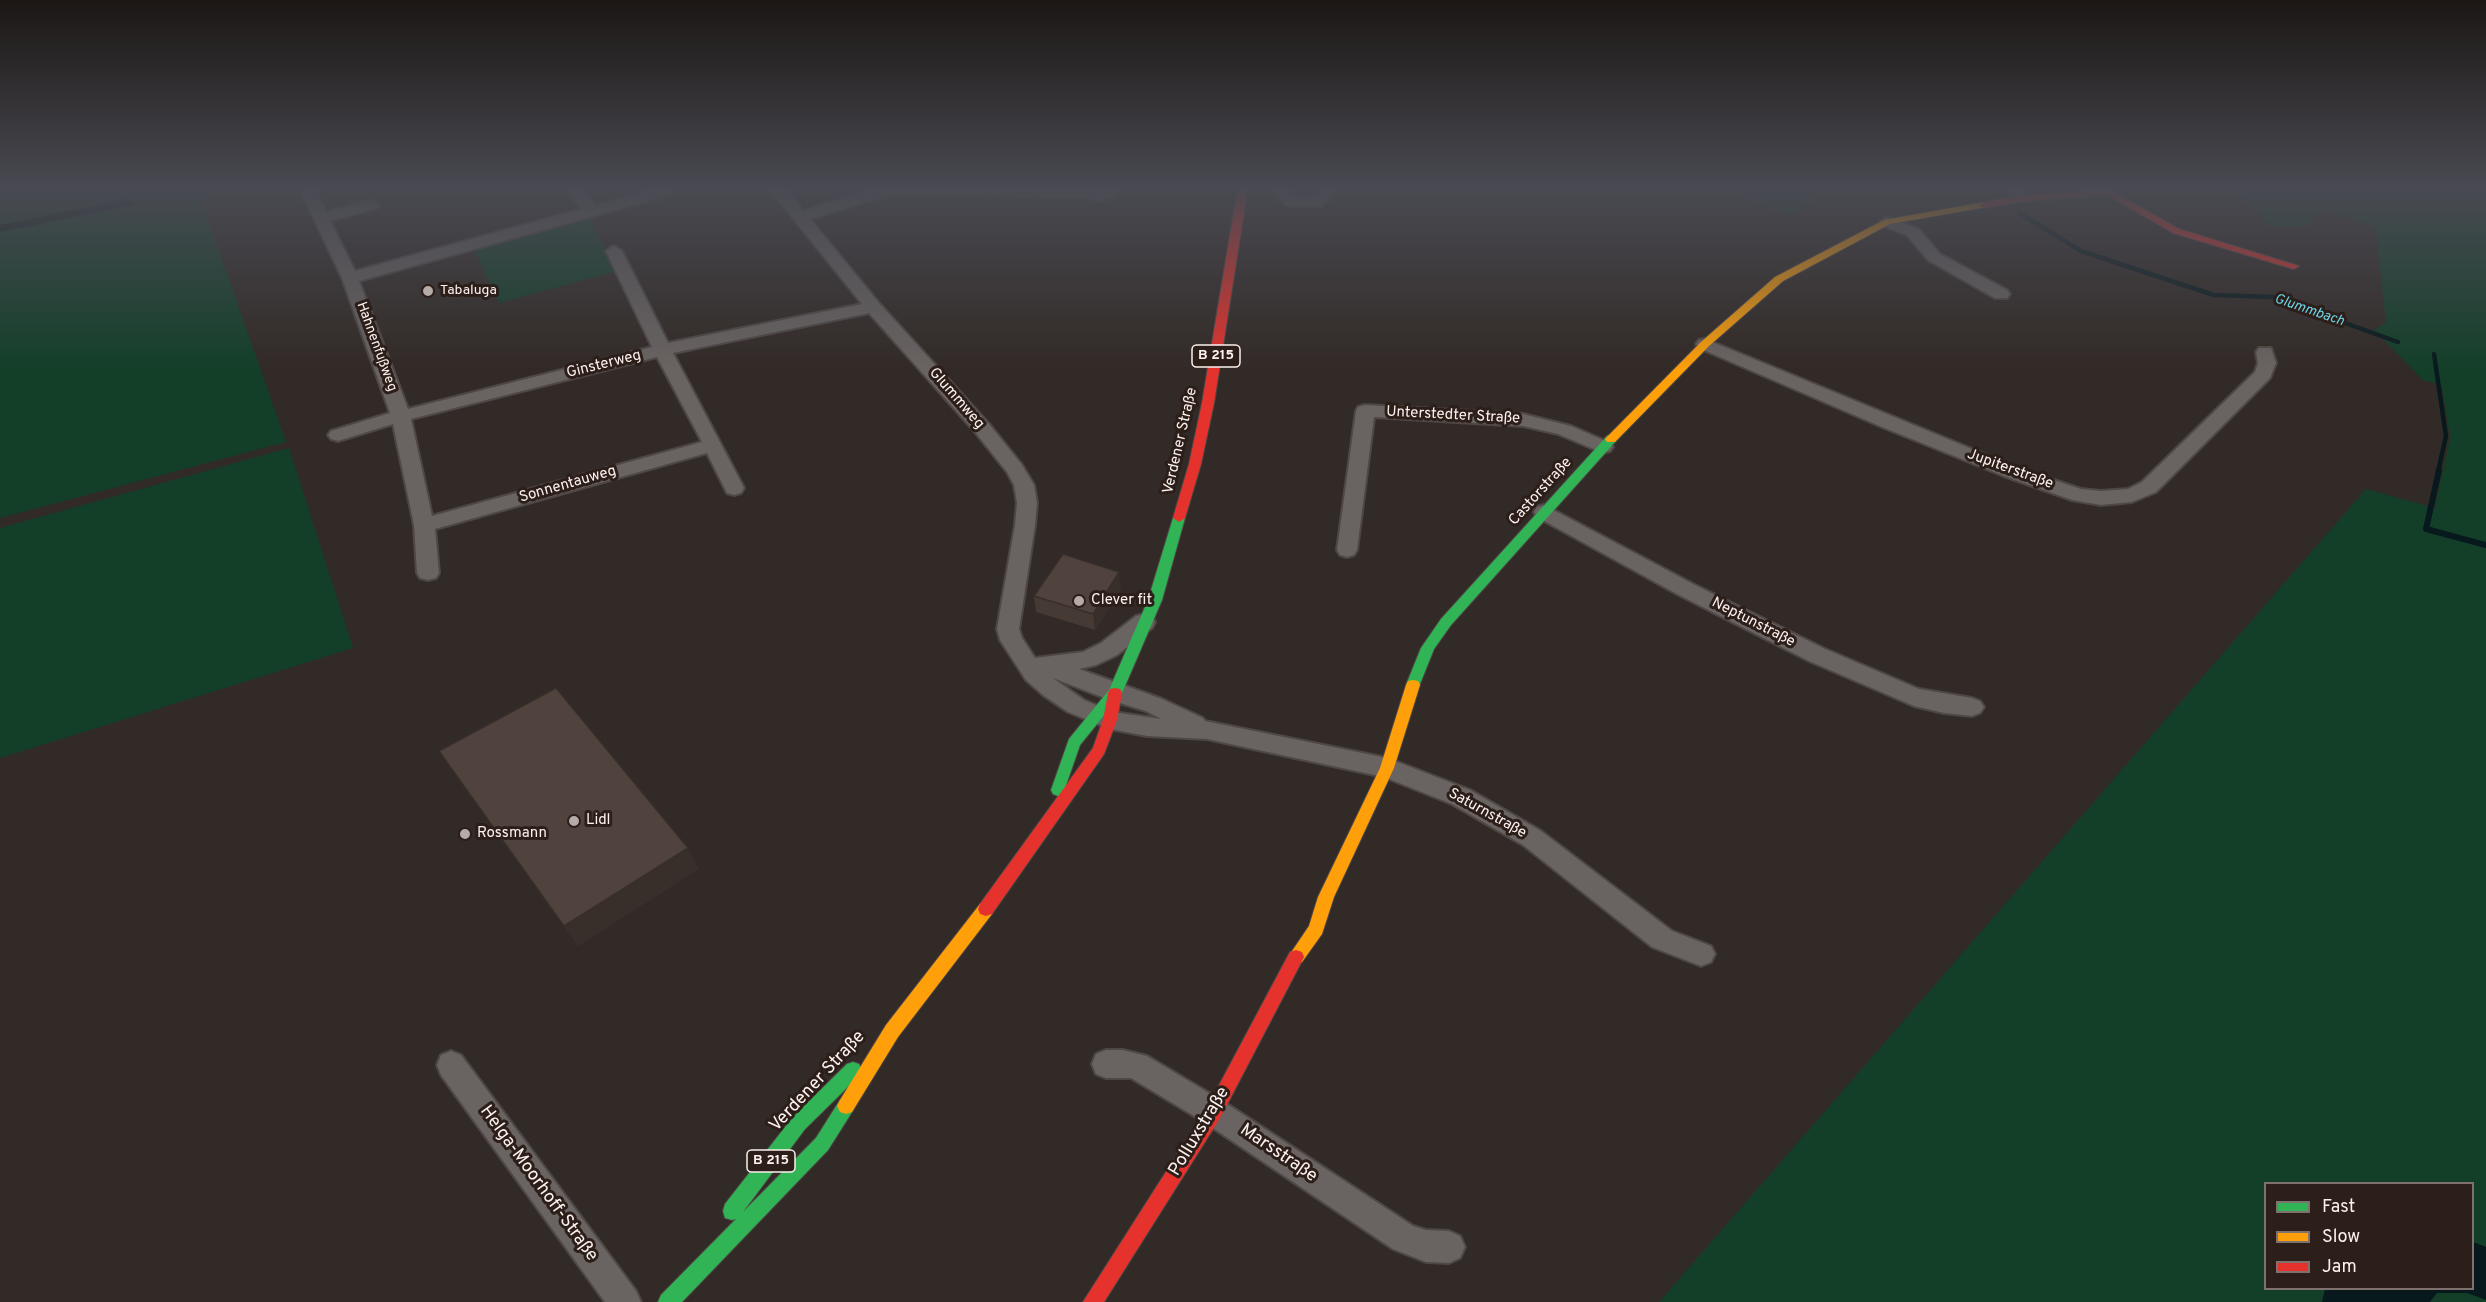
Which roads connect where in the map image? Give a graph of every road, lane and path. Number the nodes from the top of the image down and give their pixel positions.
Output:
1 (336, 248) edge
2 (457, 248) edge
3 (825, 248) edge
4 (1233, 248) edge
5 (1838, 248) edge
6 (1926, 248) edge
7 (2233, 248) edge
8 (614, 251) dead end
9 (2294, 266) dead end
10 (350, 278) junction
11 (2001, 294) dead end
12 (873, 307) junction
13 (1705, 344) junction
14 (662, 350) junction
15 (2265, 352) dead end
16 (402, 416) junction
17 (338, 435) dead end
18 (713, 445) junction
19 (1603, 447) junction
20 (734, 488) dead end
21 (1544, 512) junction
22 (424, 525) junction
23 (1347, 550) dead end
24 (428, 573) dead end
25 (1148, 618) junction
26 (1017, 650) junction
27 (1042, 664) junction
28 (1115, 693) junction
29 (1972, 707) dead end
30 (1104, 718) junction
31 (1207, 730) junction
32 (1386, 768) junction
33 (1049, 818) junction
34 (1326, 897) joint
35 (1701, 954) dead end
36 (1297, 956) joint
37 (892, 1031) junction
38 (1106, 1064) dead end
39 (451, 1065) dead end
40 (1214, 1112) junction
41 (1449, 1247) dead end
42 (625, 1302) edge
43 (663, 1302) edge
44 (668, 1302) edge
45 (1092, 1302) edge

1 - 10 street, Hahnenfußweg
2 - 10 street
3 - 12 street, Glummweg
4 - 25 street, Verdener Straße / B 215
5 - 13 street, Castorstraße
6 - 11 street
7 - 9 street
8 - 14 street
10 - 16 street, Hahnenfußweg
12 - 14 street, Ginsterweg
12 - 26 street, Glummweg
13 - 15 street, Jupiterstraße
13 - 19 street, Castorstraße
14 - 16 street, Ginsterweg
14 - 18 street
16 - 17 street, Ginsterweg
16 - 22 street
18 - 20 street
18 - 22 street, Sonnentauweg
19 - 21 street, Castorstraße
19 - 23 street, Unterstedter Straße
21 - 29 street, Neptunstraße
21 - 32 street, Castorstraße
22 - 24 street
25 - 27 street
25 - 28 street, Verdener Straße / B 215
26 - 27 street
26 - 30 street, Glummweg
27 - 28 street
28 - 30 street, Verdener Straße / B 215
28 - 31 street, Saturnstraße
30 - 31 street, Saturnstraße
30 - 33 street, Verdener Straße / B 215
30 - 33 street, Verdener Straße / B 215
31 - 32 street, Saturnstraße
32 - 34 street, Polluxstraße
32 - 35 street, Saturnstraße
33 - 37 street, Verdener Straße / B 215
34 - 36 street, Polluxstraße
36 - 40 street, Polluxstraße
37 - 43 street, Verdener Straße / B 215
37 - 44 street, Verdener Straße / B 215
38 - 40 street, Marsstraße
39 - 42 street, Helga-Moorhoff-Straße
40 - 41 street, Marsstraße
40 - 45 street, Polluxstraße

